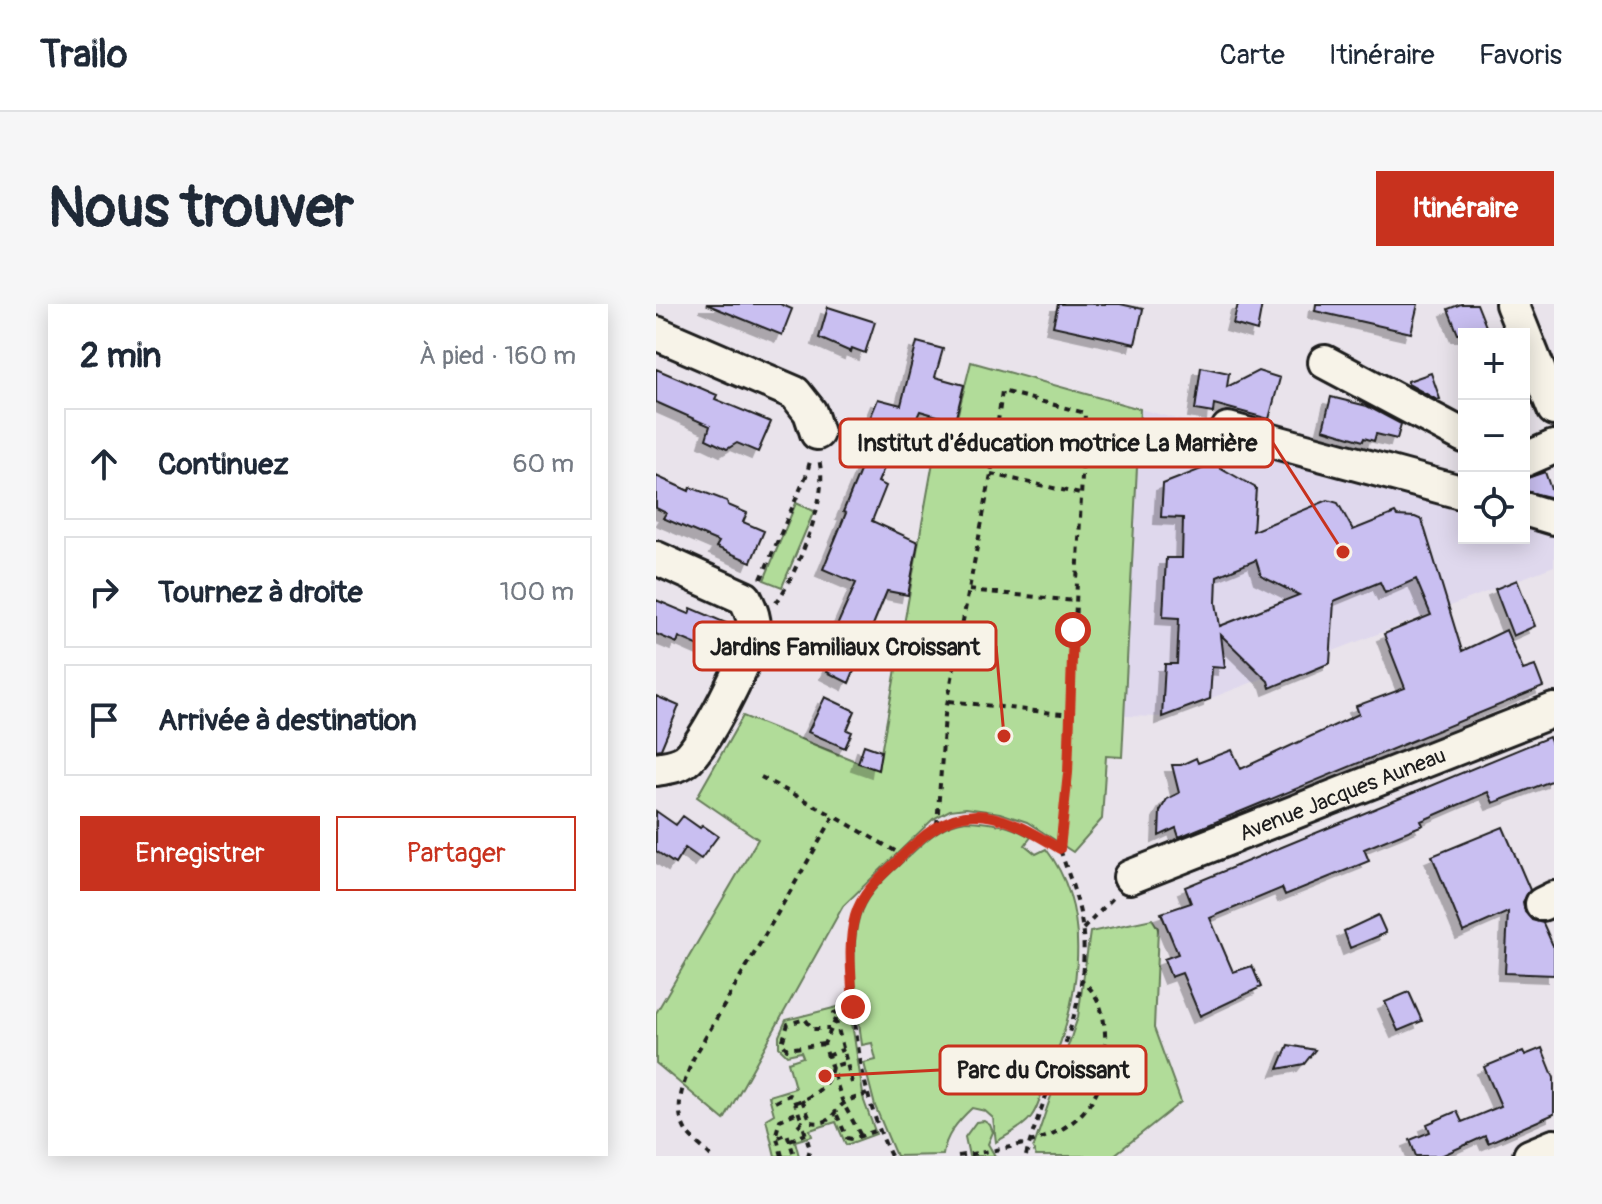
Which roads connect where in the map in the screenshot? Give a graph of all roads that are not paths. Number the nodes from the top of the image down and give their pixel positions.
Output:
1 (1512, 304) edge
2 (656, 333) edge
3 (1325, 362) dead end
4 (1554, 409) edge
5 (1228, 429) dead end
6 (817, 433) road end
7 (1458, 433) edge
8 (1554, 447) edge
9 (1530, 457) edge
10 (1458, 491) edge
11 (1530, 511) edge
12 (1554, 518) edge
13 (656, 558) edge
14 (1554, 710) edge
15 (656, 769) edge
16 (1130, 877) road end
17 (1554, 1146) edge
18 (1530, 1156) edge

1 - 4 street
2 - 6 street
3 - 7 street
5 - 10 street
8 - 9 street
11 - 12 street
13 - 15 street
14 - 16 street, Avenue Jacques Auneau
17 - 18 street

